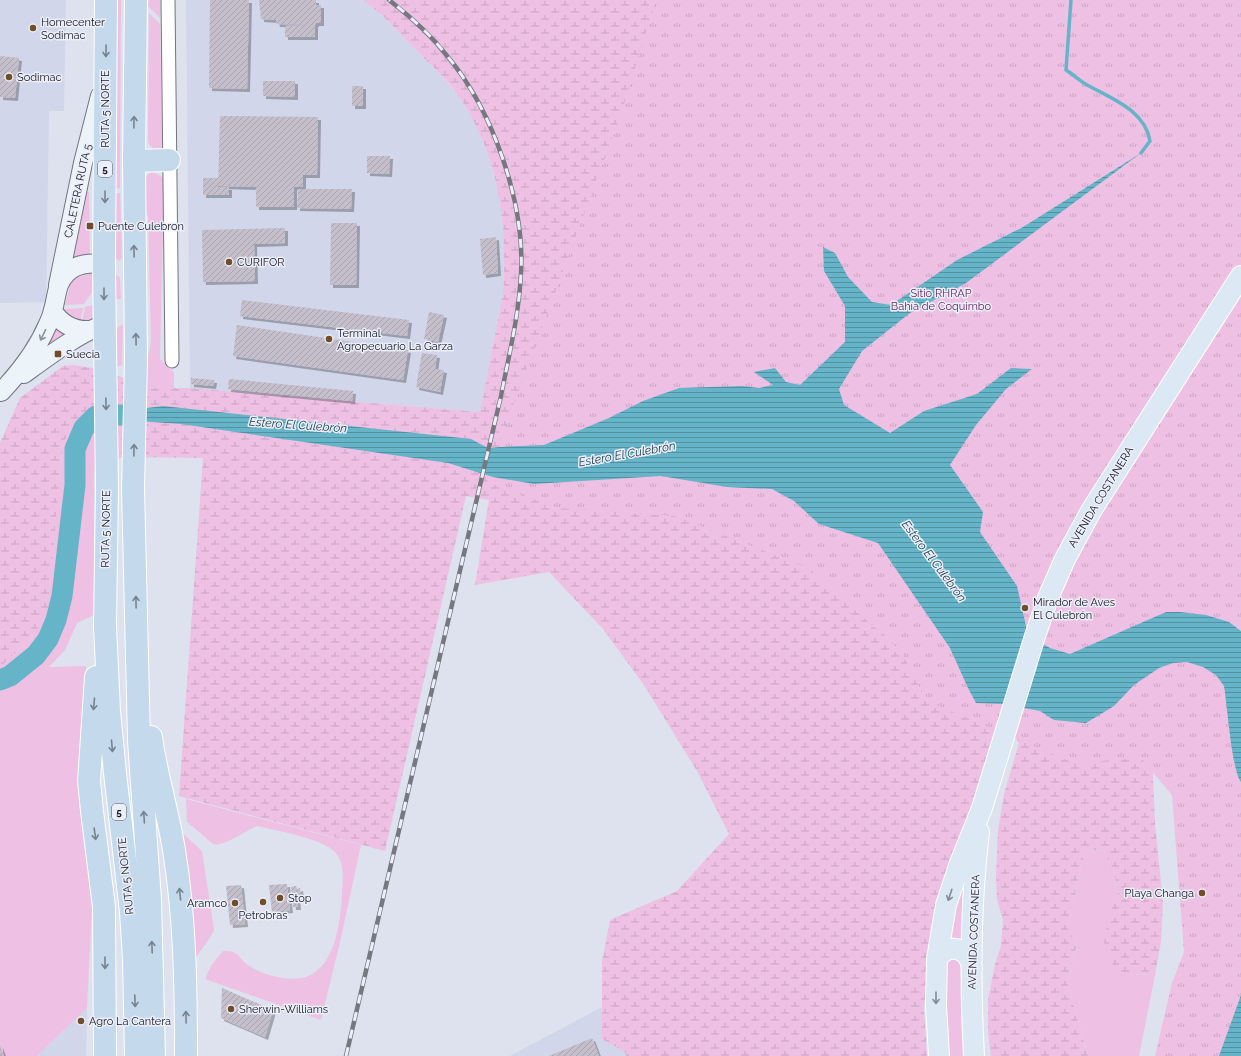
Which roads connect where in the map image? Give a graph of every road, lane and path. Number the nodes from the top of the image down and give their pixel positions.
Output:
1 (106, 0) edge
2 (136, 0) edge
3 (168, 0) edge
4 (106, 74) junction
5 (169, 160) junction
6 (134, 161) junction
7 (104, 264) junction
8 (1241, 276) edge
9 (58, 285) junction
10 (135, 295) junction
11 (53, 311) junction
12 (97, 327) junction
13 (172, 361) dead end
14 (0, 392) edge
15 (105, 568) junction
16 (136, 641) junction
17 (982, 808) junction
18 (936, 959) junction
19 (972, 968) junction
20 (105, 1056) edge
21 (136, 1056) edge
22 (154, 1056) edge
23 (186, 1056) edge
24 (939, 1056) edge
25 (974, 1056) edge

1 -> 4 highway, RUTA 5 NORTE / 5
6 -> 2 highway, RUTA 5 NORTE
3 - 5 street
4 -> 7 highway, RUTA 5 NORTE / 5
4 - 9 main road, CALETERA RUTA 5
5 - 6 highway
5 - 13 street
10 -> 6 highway, RUTA 5 NORTE
7 - 9 main road
7 - 10 highway
7 -> 12 highway, RUTA 5 NORTE / 5
8 - 17 main road, AVENIDA COSTANERA
9 - 11 main road, CALETERA RUTA 5
10 - 12 highway
16 -> 10 highway, RUTA 5 NORTE
11 - 12 main road
11 -> 14 main road, CALETERA RUTA 5
12 - 14 main road
12 -> 15 highway, RUTA 5 NORTE / 5
15 -> 20 highway
15 -> 21 highway, RUTA 5 NORTE / 5
22 -> 16 highway, RUTA 5 NORTE
23 -> 16 highway
17 -> 18 main road, AVENIDA COSTANERA
17 - 19 main road, AVENIDA COSTANERA
18 - 19 main road
18 -> 24 main road, AVENIDA COSTANERA
19 - 25 main road, AVENIDA COSTANERA

